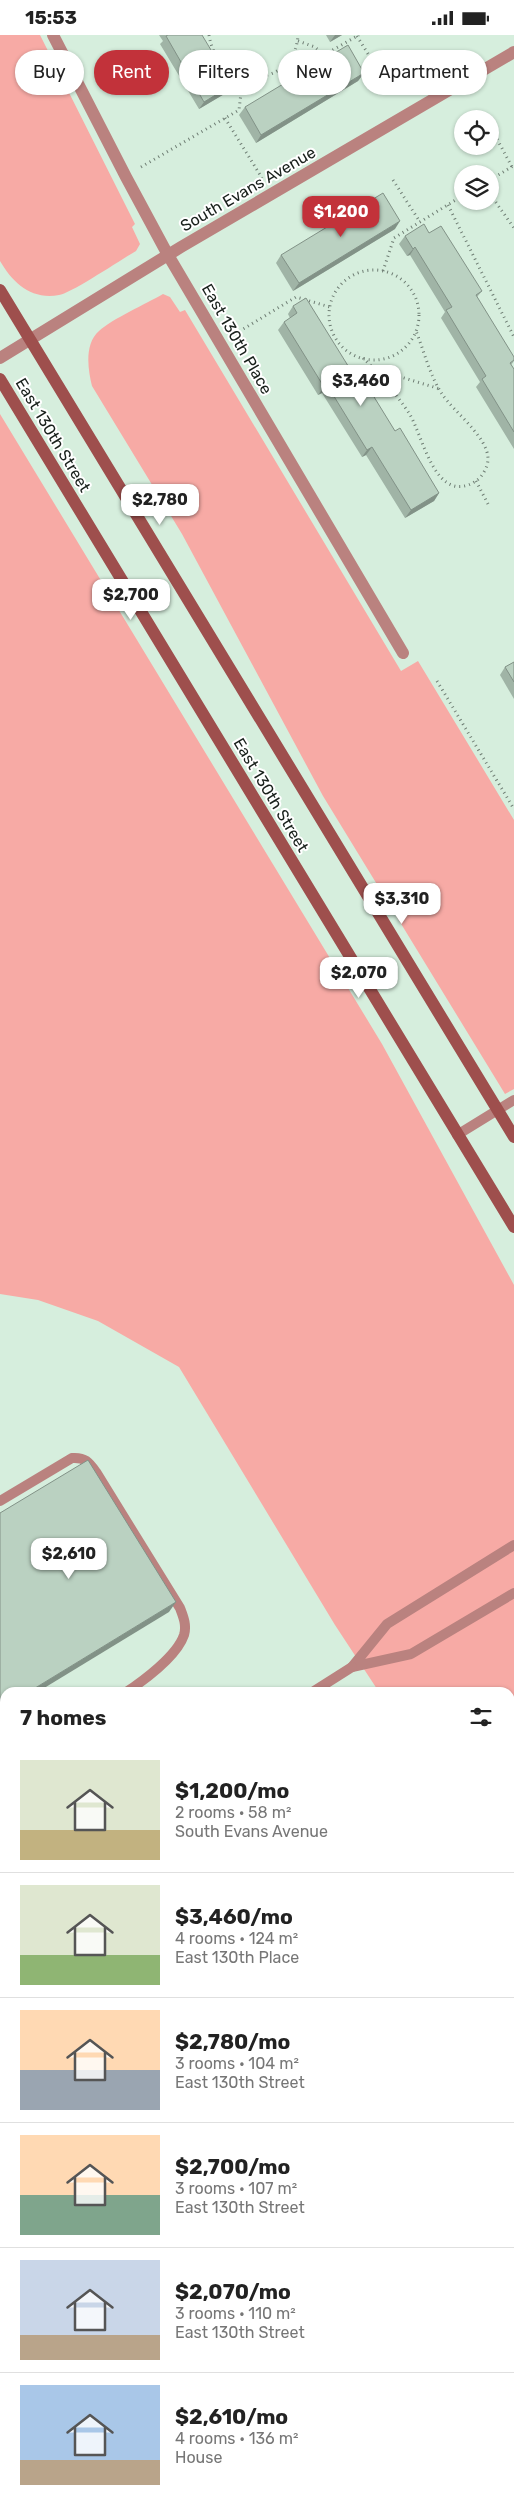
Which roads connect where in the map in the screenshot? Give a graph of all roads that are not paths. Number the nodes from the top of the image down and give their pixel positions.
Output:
1 (53, 35) edge
2 (514, 52) edge
3 (168, 255) junction
4 (0, 290) edge
5 (31, 339) junction
6 (0, 358) edge
7 (0, 379) edge
8 (403, 653) dead end
9 (514, 1100) edge
10 (498, 1110) junction
11 (457, 1135) junction
12 (514, 1137) edge
13 (514, 1227) edge
14 (0, 1501) edge
15 (514, 1545) edge
16 (514, 1593) edge
17 (352, 1667) junction
18 (134, 1687) edge
19 (320, 1687) edge

1 - 3 street, East 130th Place
2 - 3 street, South Evans Avenue
3 - 5 street, South Evans Avenue
3 - 8 street, East 130th Place
4 - 5 main road, East 130th Street
5 - 6 street, South Evans Avenue
5 - 10 main road, East 130th Street
7 - 11 main road, East 130th Street
9 - 10 lane
10 - 11 lane
10 - 12 main road, East 130th Street
11 - 13 main road, East 130th Street
14 - 18 lane
15 - 17 lane
16 - 17 lane
17 - 19 lane

